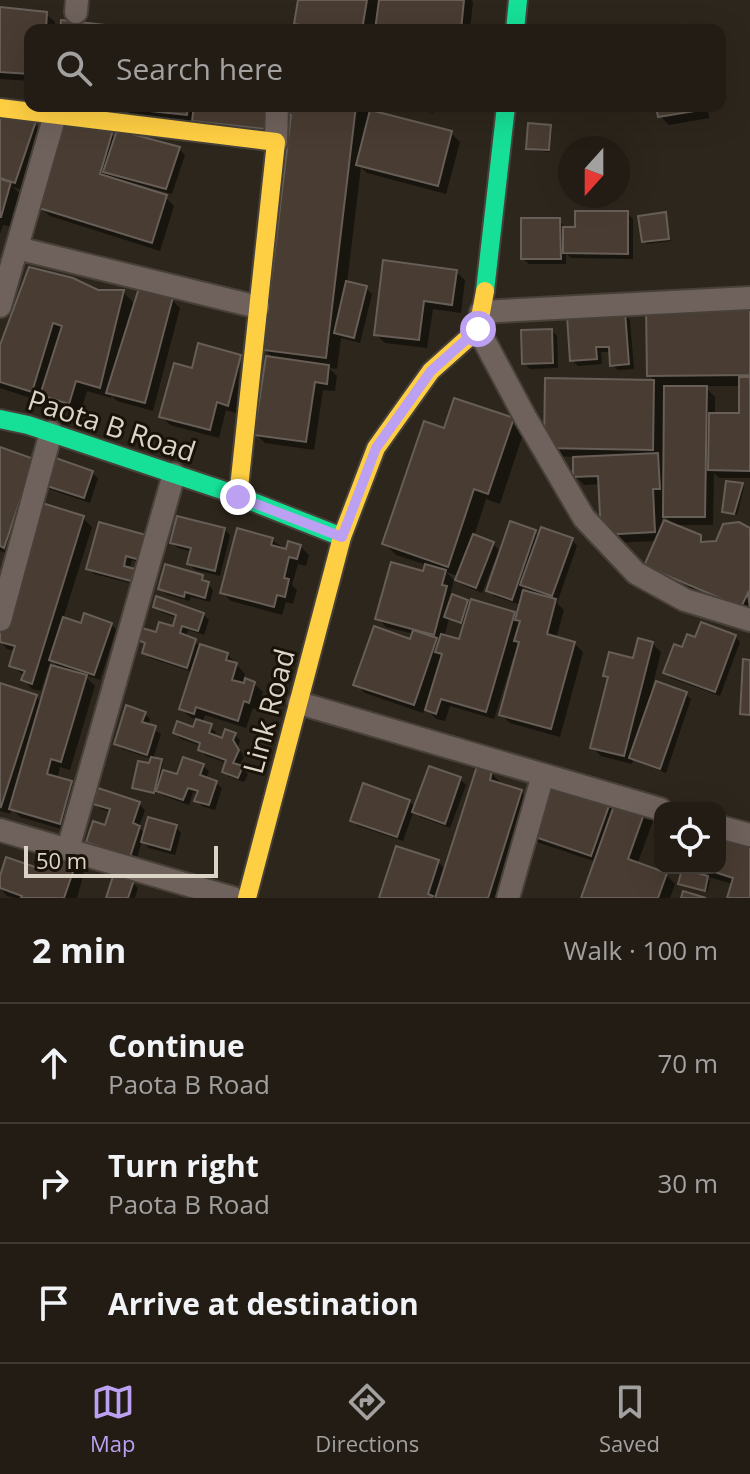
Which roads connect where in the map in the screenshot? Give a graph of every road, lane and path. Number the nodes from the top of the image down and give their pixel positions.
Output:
1 (518, 0) edge
2 (516, 24) edge
3 (0, 108) edge
4 (24, 111) edge
5 (31, 112) edge
6 (277, 112) edge
7 (505, 112) edge
8 (55, 115) junction
9 (276, 142) junction
10 (17, 248) junction
11 (750, 298) edge
12 (0, 306) edge
13 (258, 307) junction
14 (480, 320) junction
15 (0, 419) edge
16 (51, 432) junction
17 (174, 474) junction
18 (238, 497) junction
19 (342, 537) junction
20 (0, 620) edge
21 (750, 620) edge
22 (299, 703) junction
23 (543, 775) junction
24 (654, 807) edge
25 (726, 829) edge
26 (0, 830) edge
27 (750, 835) edge
28 (68, 849) junction
29 (246, 897) edge
30 (508, 898) edge

1 - 2 street
3 - 4 street
5 - 8 street
6 - 9 street
7 - 14 street
8 - 9 street
8 - 10 street
9 - 13 street
10 - 12 street
10 - 13 street
11 - 14 street
13 - 18 street
14 - 19 street
14 - 21 street
15 - 16 street, Paota B Road
16 - 17 street, Paota B Road
16 - 20 street
17 - 18 street, Paota B Road
17 - 28 street
18 - 19 street, Paota B Road
19 - 22 street, Link Road
22 - 23 street
22 - 29 street, Link Road
23 - 24 street
23 - 30 street
25 - 27 street
26 - 28 street
28 - 29 street

